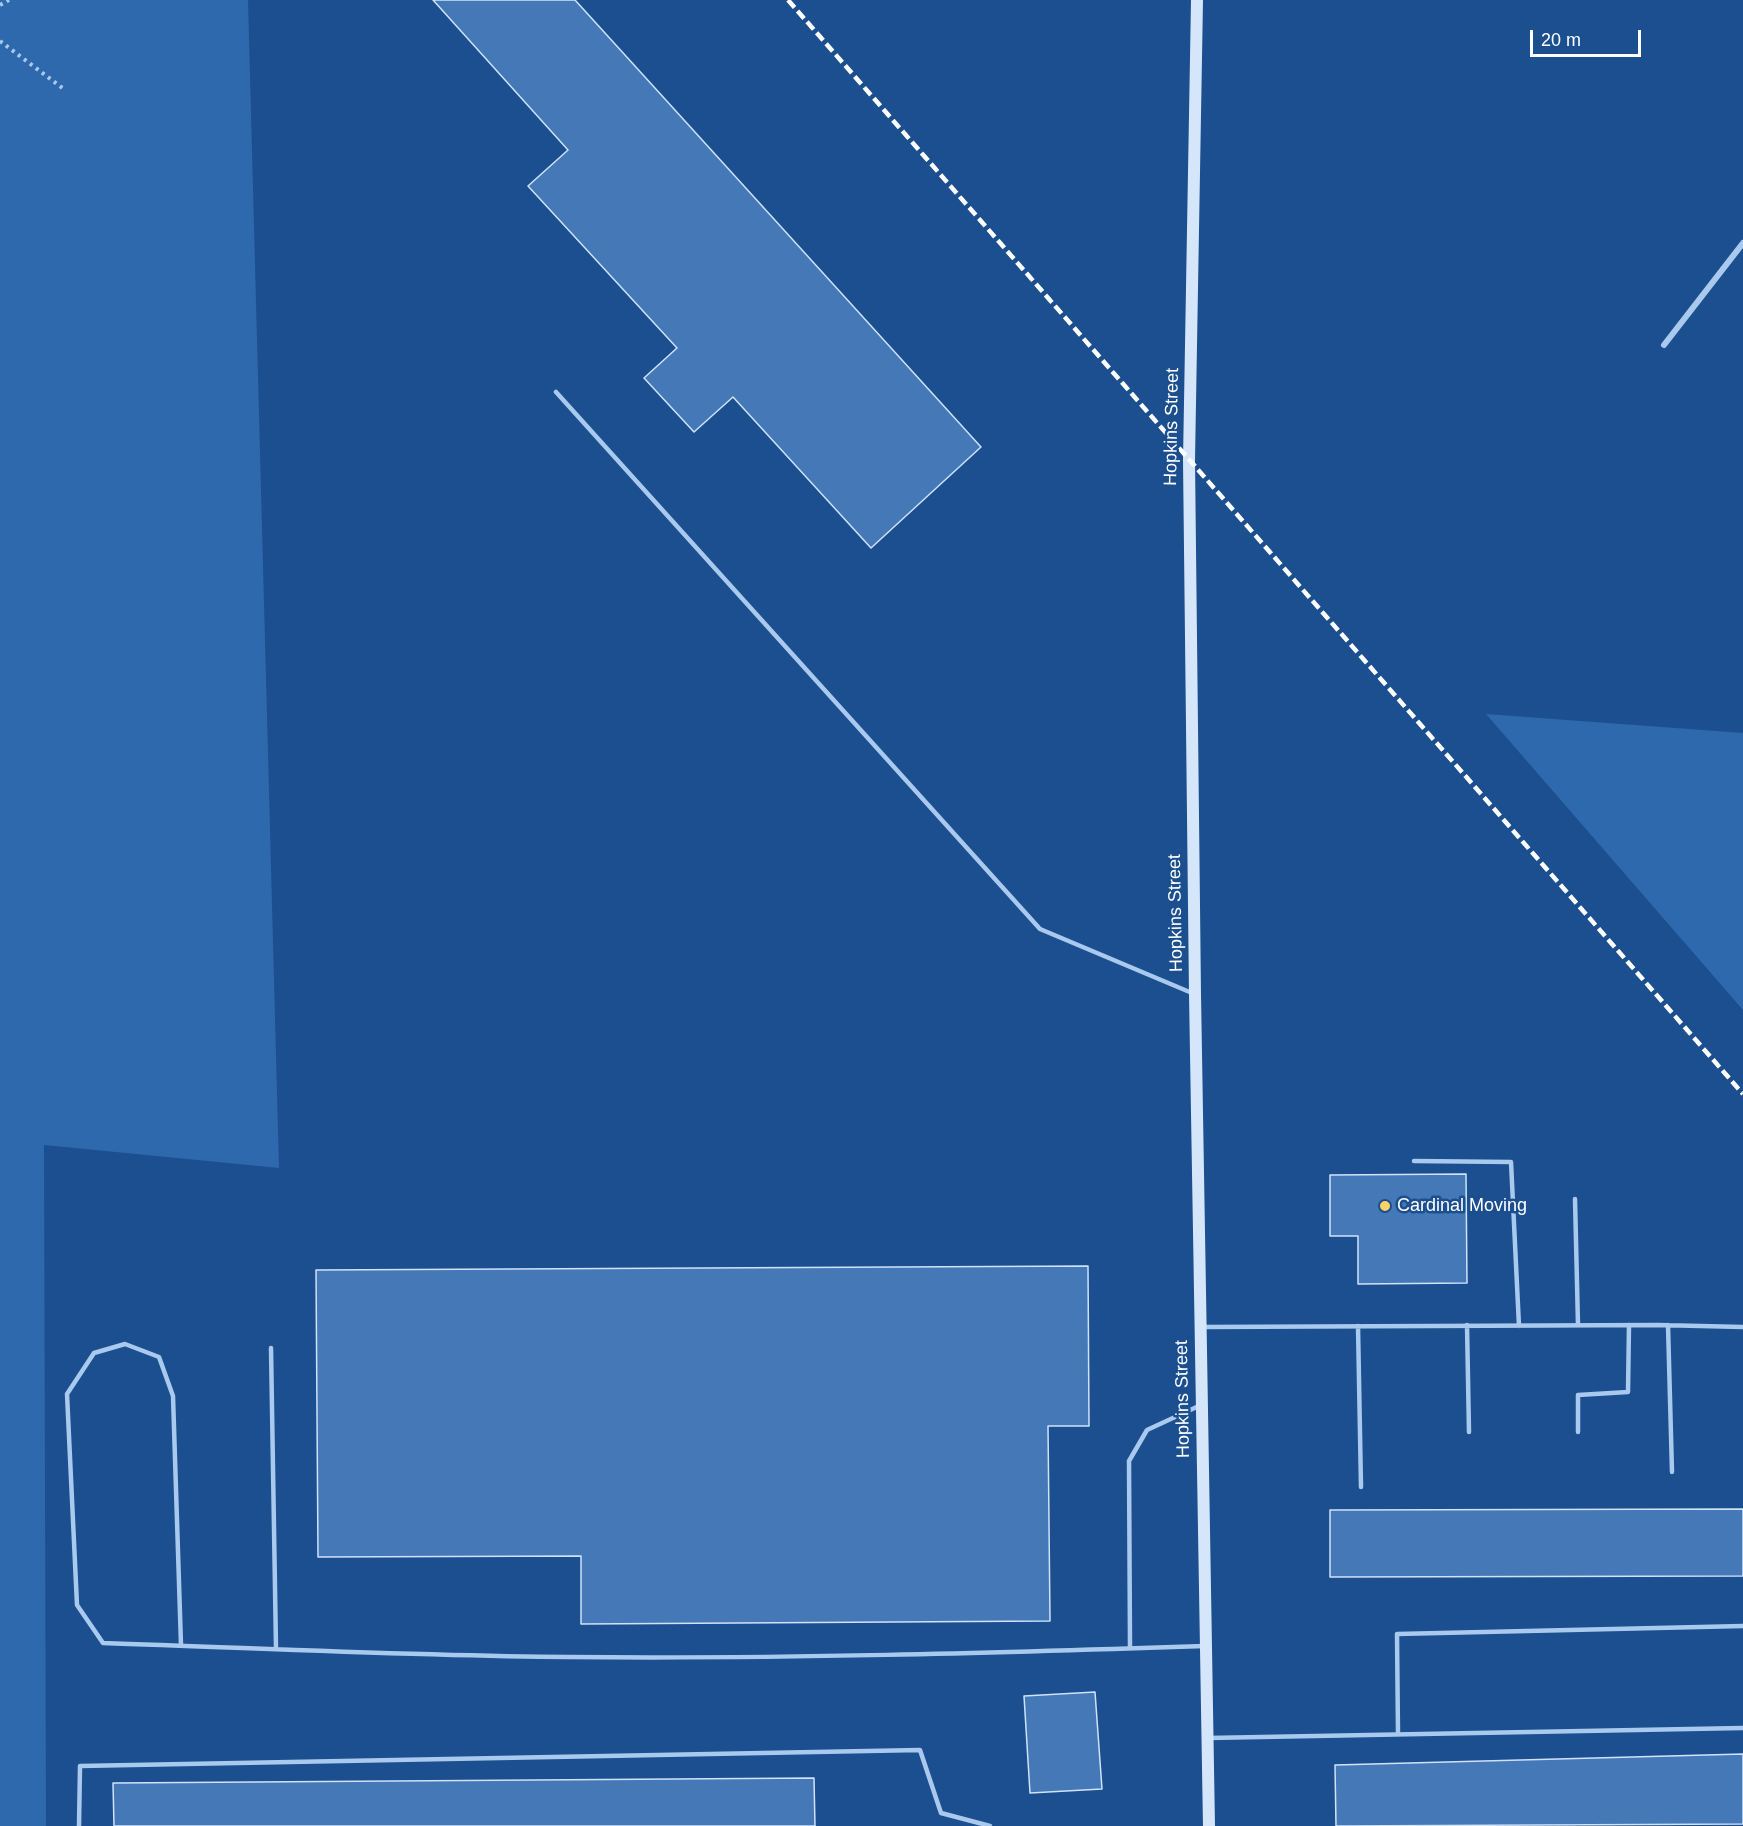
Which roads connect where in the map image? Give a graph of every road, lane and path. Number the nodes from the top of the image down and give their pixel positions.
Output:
1 (9, 0) edge
2 (1197, 0) edge
3 (0, 5) edge
4 (0, 41) edge
5 (65, 90) dead end
6 (1743, 243) edge
7 (1664, 345) dead end
8 (556, 392) dead end
9 (1195, 994) junction
10 (1414, 1161) dead end
11 (1575, 1199) dead end
12 (1467, 1325) junction
13 (1578, 1325) junction
14 (1629, 1325) junction
15 (1668, 1325) junction
16 (1358, 1326) junction
17 (1519, 1326) junction
18 (1200, 1327) junction
19 (1743, 1327) edge
20 (271, 1348) dead end
21 (1201, 1405) junction
22 (1468, 1432) dead end
23 (1578, 1432) dead end
24 (1672, 1472) dead end
25 (1360, 1487) dead end
26 (1743, 1626) edge
27 (181, 1646) junction
28 (1205, 1646) junction
29 (276, 1648) junction
30 (1130, 1648) junction
31 (1743, 1728) edge
32 (1398, 1734) junction
33 (1208, 1738) junction
34 (80, 1826) edge
35 (990, 1826) edge
36 (1209, 1826) edge

1 - 3 path
2 - 9 main road, Hopkins Street
4 - 5 path
6 - 7 street
8 - 9 lane
9 - 18 main road, Hopkins Street
10 - 17 lane
11 - 13 lane
12 - 16 lane
12 - 17 lane
12 - 22 lane
13 - 14 lane
13 - 17 lane
14 - 15 lane
14 - 23 lane
15 - 19 lane
15 - 24 lane
16 - 18 lane
16 - 25 lane
18 - 21 main road, Hopkins Street
20 - 29 lane
21 - 28 main road, Hopkins Street
21 - 30 lane
26 - 32 lane
27 - 27 lane
27 - 29 lane
28 - 30 lane
28 - 33 main road, Hopkins Street
29 - 30 lane
31 - 32 lane
32 - 33 lane
33 - 36 main road, Hopkins Street
34 - 35 lane

